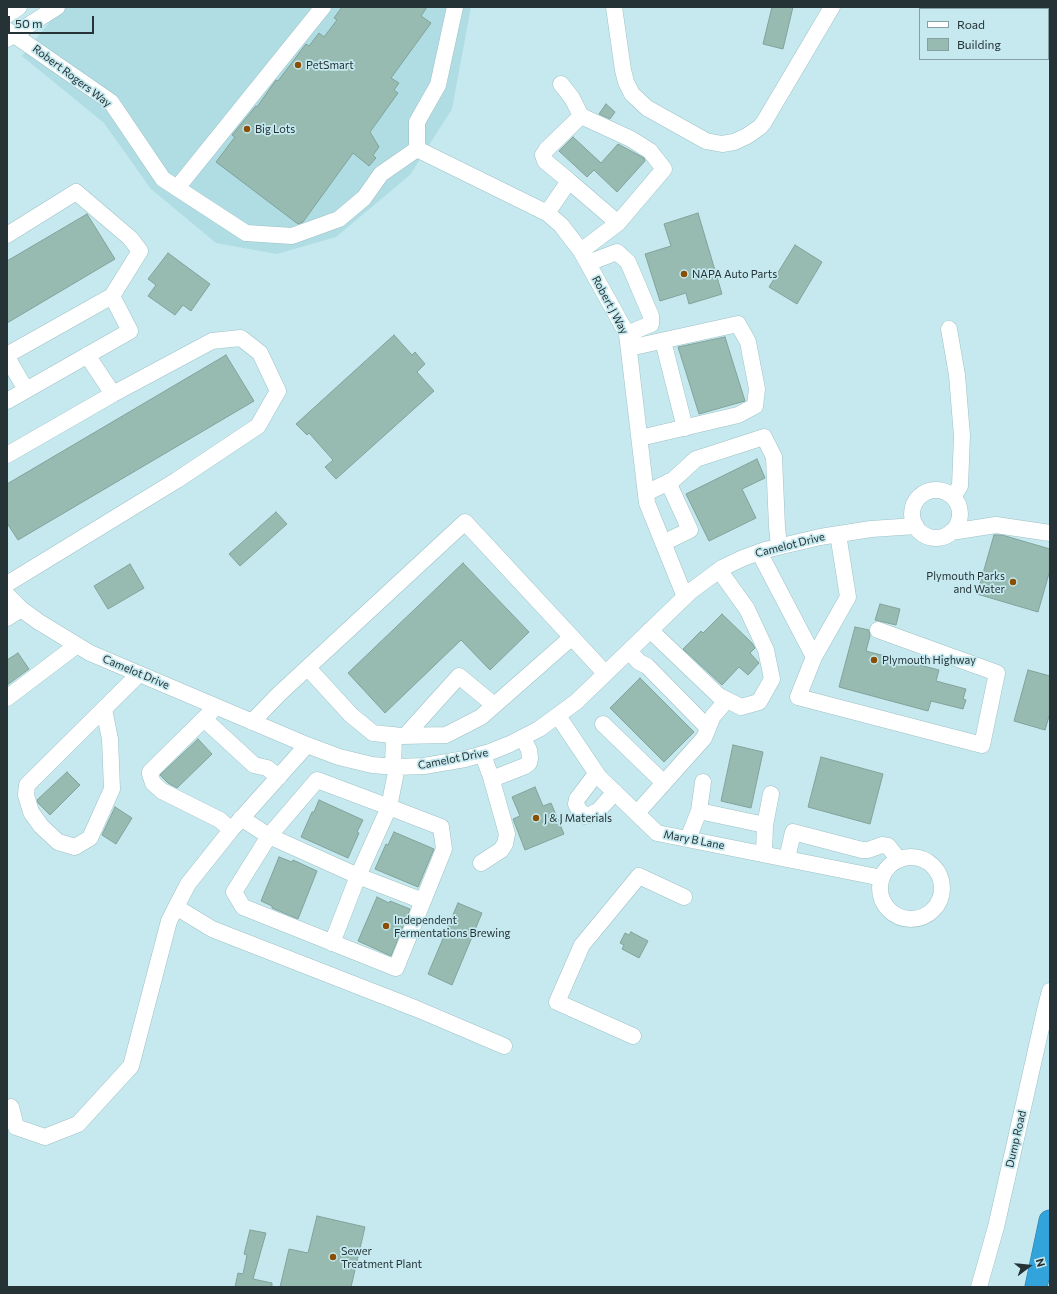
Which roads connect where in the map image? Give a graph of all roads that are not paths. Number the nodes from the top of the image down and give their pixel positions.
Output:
1 (19, 7) edge
2 (57, 7) edge
3 (323, 7) edge
4 (455, 7) edge
5 (614, 7) edge
6 (832, 7) edge
7 (7, 15) edge
8 (10, 35) edge
9 (561, 84) dead end
10 (581, 116) junction
11 (417, 150) junction
12 (570, 182) junction
13 (177, 188) junction
14 (547, 213) junction
15 (618, 223) junction
16 (7, 235) edge
17 (585, 257) junction
18 (112, 296) junction
19 (949, 329) dead end
20 (628, 341) junction
21 (663, 341) junction
22 (7, 356) edge
23 (87, 356) junction
24 (26, 390) junction
25 (113, 394) junction
26 (7, 401) edge
27 (685, 428) junction
28 (640, 438) junction
29 (7, 455) edge
30 (668, 482) junction
31 (646, 493) junction
32 (954, 497) junction
33 (916, 526) junction
34 (951, 532) junction
35 (1050, 533) edge
36 (838, 534) junction
37 (664, 543) junction
38 (779, 546) junction
39 (759, 552) junction
40 (719, 570) junction
41 (7, 584) edge
42 (7, 595) edge
43 (685, 596) junction
44 (21, 608) junction
45 (7, 618) edge
46 (650, 630) junction
47 (878, 630) dead end
48 (572, 637) junction
49 (77, 645) junction
50 (629, 651) junction
51 (814, 657) junction
52 (308, 668) junction
53 (139, 674) junction
54 (605, 674) junction
55 (7, 698) edge
56 (727, 700) junction
57 (494, 705) junction
58 (216, 707) junction
59 (104, 708) junction
60 (558, 716) junction
61 (204, 719) junction
62 (252, 722) junction
63 (603, 724) dead end
64 (708, 728) junction
65 (399, 735) junction
66 (523, 738) junction
67 (307, 745) junction
68 (483, 755) junction
69 (254, 765) junction
70 (395, 767) junction
71 (596, 774) junction
72 (279, 777) junction
73 (492, 779) junction
74 (703, 782) dead end
75 (664, 783) junction
76 (267, 790) junction
77 (614, 792) junction
78 (771, 794) dead end
79 (389, 807) junction
80 (699, 811) junction
81 (636, 814) junction
82 (236, 824) junction
83 (765, 825) junction
84 (269, 836) junction
85 (688, 839) junction
86 (764, 854) junction
87 (787, 859) junction
88 (899, 860) junction
89 (481, 863) dead end
90 (358, 876) junction
91 (882, 878) junction
92 (684, 897) dead end
93 (423, 901) junction
94 (176, 907) junction
95 (332, 942) junction
96 (1050, 992) edge
97 (633, 1036) dead end
98 (504, 1046) dead end
99 (11, 1107) dead end
100 (1050, 1221) edge
101 (980, 1287) edge
102 (1036, 1287) edge

1 - 7 street
2 - 8 street
3 - 13 street
4 - 11 street
5 - 6 street
8 - 13 street, Robert Rogers Way
9 - 10 street
10 - 12 street
10 - 15 street
11 - 13 street, Robert Rogers Way
11 - 14 street, Robert J Way
12 - 14 street
12 - 15 street
14 - 17 street, Robert J Way
15 - 17 street
16 - 18 street
17 - 20 street, Robert J Way
17 - 20 street
18 - 22 street
18 - 23 street
19 - 32 street
20 - 21 street
20 - 28 street, Robert J Way
21 - 27 street
21 - 27 street
22 - 24 street
23 - 24 street
23 - 25 street
24 - 26 street
25 - 29 street
25 - 41 street
27 - 28 street
28 - 31 street, Robert J Way
30 - 31 street
30 - 37 street
30 - 38 street
31 - 37 street, Robert J Way
32 - 33 street
32 - 34 street
33 - 34 street
33 - 36 street, Camelot Drive
34 - 35 street
36 - 38 street, Camelot Drive
36 - 51 street
37 - 43 street, Robert J Way
38 - 39 street, Camelot Drive
39 - 40 street, Camelot Drive
39 - 51 street
40 - 43 street, Camelot Drive
40 - 56 street
42 - 44 street, Camelot Drive
43 - 46 street, Camelot Drive
44 - 45 street
44 - 49 street, Camelot Drive
46 - 50 street, Camelot Drive
46 - 56 street
47 - 51 street
48 - 52 street
48 - 54 street
48 - 57 street
49 - 53 street, Camelot Drive
49 - 55 street
50 - 54 street, Camelot Drive
50 - 64 street
52 - 62 street
52 - 65 street
53 - 58 street, Camelot Drive
53 - 59 street
54 - 60 street, Camelot Drive
56 - 64 street
57 - 65 street
57 - 65 street
58 - 61 street
58 - 62 street, Camelot Drive
59 - 59 street
60 - 66 street, Camelot Drive
60 - 71 street, Mary B Lane
61 - 69 street
61 - 82 street
62 - 67 street, Camelot Drive
63 - 75 street
64 - 75 street
65 - 70 street
66 - 68 street, Camelot Drive
66 - 73 street
67 - 70 street, Camelot Drive
67 - 72 street
68 - 70 street, Camelot Drive
68 - 73 street
69 - 72 street
69 - 76 street
70 - 79 street
71 - 77 street, Mary B Lane
71 - 77 street
72 - 76 street
73 - 89 street
74 - 80 street
75 - 81 street
76 - 82 street
77 - 81 street, Mary B Lane
78 - 83 street
79 - 84 street
79 - 90 street
79 - 93 street
80 - 83 street
80 - 85 street
81 - 85 street, Mary B Lane
82 - 84 street
82 - 94 street
83 - 86 street
84 - 90 street
84 - 95 street
85 - 86 street, Mary B Lane
86 - 87 street, Mary B Lane
87 - 88 street
87 - 91 street, Mary B Lane
88 - 91 street
88 - 91 street
90 - 93 street
90 - 95 street
92 - 97 street
93 - 95 street
94 - 98 street
94 - 99 street
96 - 101 street, Dump Road
100 - 102 highway

